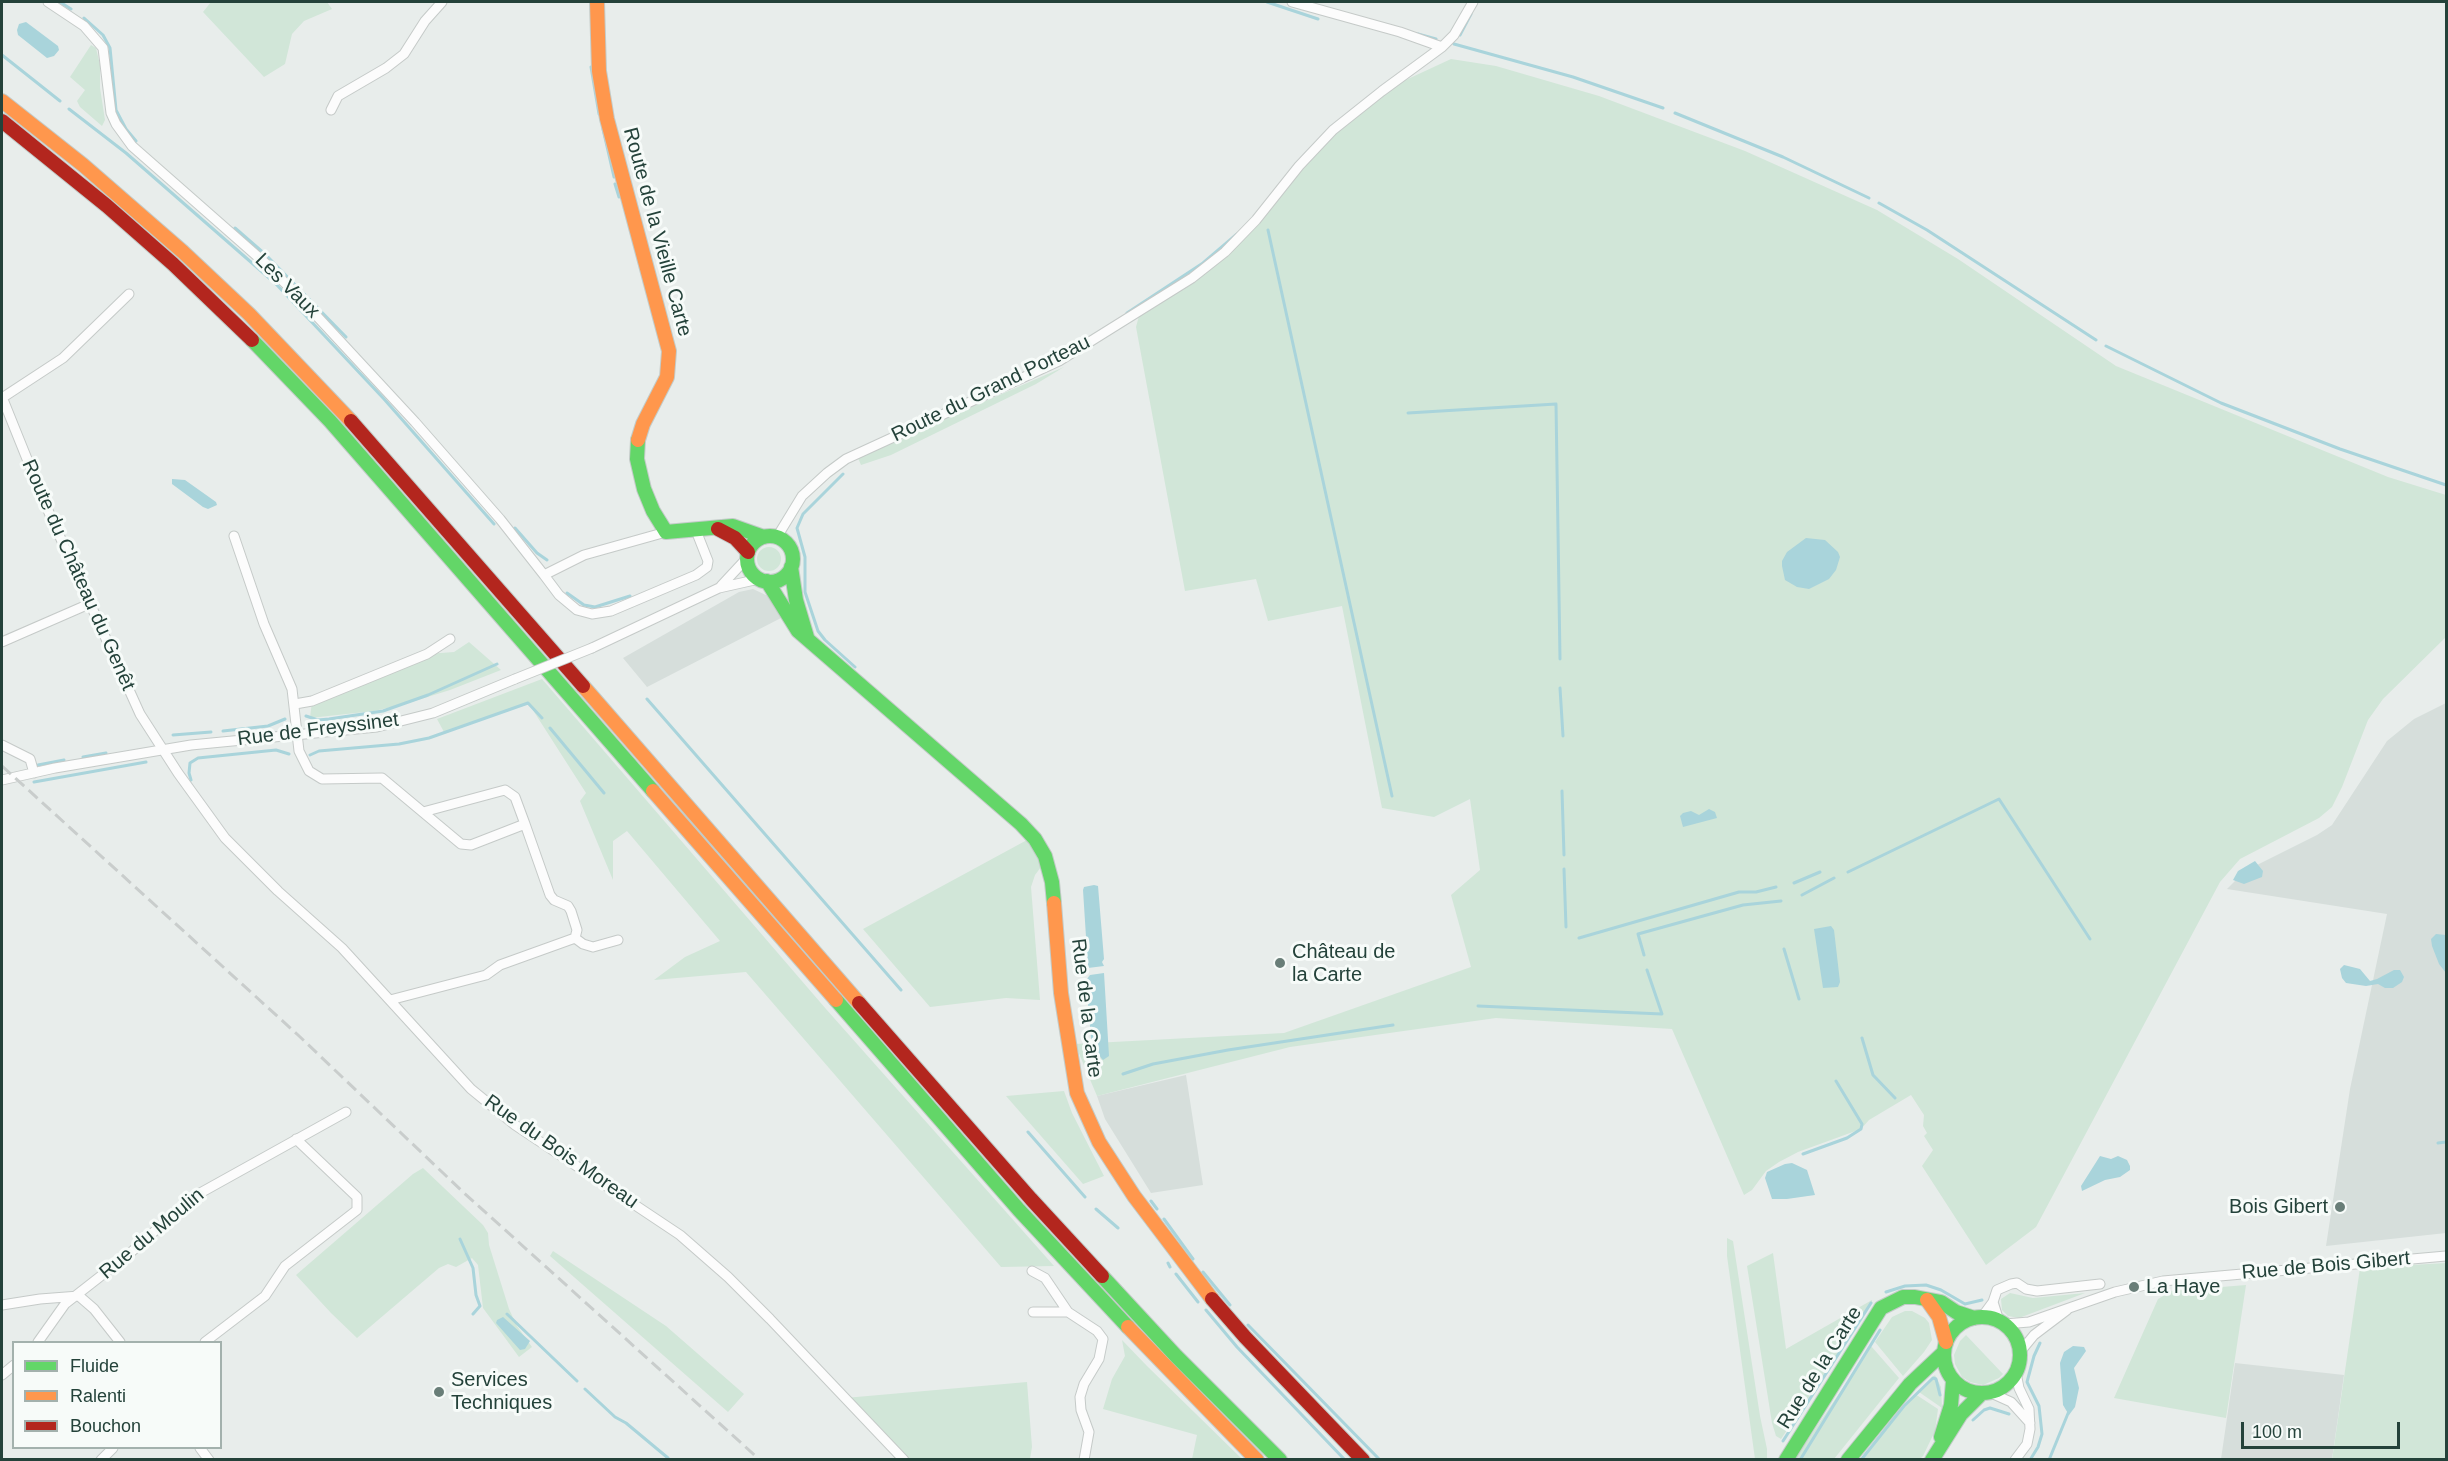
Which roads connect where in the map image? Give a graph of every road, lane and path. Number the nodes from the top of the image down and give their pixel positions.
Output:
1 (48, 2) edge
2 (442, 2) edge
3 (597, 2) edge
4 (1292, 2) edge
5 (1473, 2) edge
6 (1442, 47) junction
7 (2, 101) edge
8 (331, 110) dead end
9 (2, 121) edge
10 (129, 294) dead end
11 (2, 397) edge
12 (695, 528) junction
13 (718, 529) junction
14 (666, 532) junction
15 (234, 536) dead end
16 (770, 537) junction
17 (748, 555) junction
18 (791, 567) junction
19 (544, 575) junction
20 (763, 580) junction
21 (719, 588) junction
22 (89, 604) junction
23 (450, 639) dead end
24 (808, 639) junction
25 (2, 642) edge
26 (296, 704) junction
27 (296, 735) junction
28 (2, 745) edge
29 (162, 750) junction
30 (34, 773) junction
31 (2, 780) edge
32 (423, 812) junction
33 (525, 824) junction
34 (575, 938) junction
35 (618, 940) dead end
36 (390, 1000) junction
37 (346, 1112) dead end
38 (296, 1139) junction
39 (2446, 1256) edge
40 (1031, 1275) dead end
41 (2100, 1284) dead end
42 (74, 1297) junction
43 (1927, 1300) junction
44 (1993, 1302) junction
45 (2, 1305) edge
46 (2067, 1310) junction
47 (1033, 1312) dead end
48 (1068, 1312) junction
49 (1978, 1317) junction
50 (2002, 1323) junction
51 (39, 1341) edge
52 (119, 1341) edge
53 (206, 1341) edge
54 (1945, 1347) junction
55 (2020, 1352) junction
56 (2016, 1373) junction
57 (1953, 1381) junction
58 (1986, 1393) junction
59 (2030, 1423) junction
60 (112, 1449) edge
61 (1935, 1454) edge
62 (101, 1460) edge
63 (903, 1460) edge
64 (1084, 1460) edge
65 (1257, 1460) edge
66 (1280, 1460) edge
67 (1364, 1460) edge
68 (1786, 1460) edge
69 (1848, 1460) edge
70 (2014, 1460) edge

1 - 19 street, Les Vaux
2 - 8 street
3 - 14 main road, Route de la Vieille Carte
4 - 6 street
5 - 6 street, Route du Grand Porteau
6 - 16 street, Route du Grand Porteau
7 - 66 main road
9 - 65 main road
10 - 11 street
11 - 22 street, Route du Château du Genêt
12 - 13 main road
12 - 14 main road
12 - 19 street, Les Vaux
13 - 16 main road
13 - 17 main road
14 - 19 street
15 - 26 street
16 - 17 main road
16 - 18 main road
17 - 20 main road
17 - 21 street
18 - 20 main road
18 - 24 main road
20 - 21 street
20 - 24 main road, Rue de la Carte
21 - 27 street, Rue de Freyssinet, bridge
22 - 25 street
22 - 29 street, Route du Château du Genêt
23 - 26 street
24 - 67 main road, Rue de la Carte
26 - 27 street
27 - 29 street, Rue de Freyssinet
27 - 32 street
28 - 30 street
29 - 30 street, Rue de Freyssinet
29 - 36 street, Rue du Bois Moreau
30 - 31 street, Rue de Freyssinet
32 - 33 street
32 - 33 street
33 - 34 street
34 - 35 street
34 - 36 street
36 - 63 street, Rue du Bois Moreau
37 - 38 street, Rue du Moulin
38 - 42 street, Rue du Moulin
38 - 53 street
39 - 46 street, Rue de Bois Gibert
40 - 48 street
41 - 44 street
42 - 45 street
42 - 51 street, Rue du Moulin
42 - 52 street
43 - 49 main road, Rue de la Carte
43 - 54 main road
43 - 68 main road, Rue de la Carte
44 - 49 street
44 - 50 street
46 - 50 street, Rue de Bois Gibert
46 - 55 street, Rue de Bois Gibert
47 - 48 street
48 - 64 street
49 - 50 main road
49 - 54 main road
50 - 55 main road
54 - 57 main road
54 - 69 main road
55 - 56 main road
56 - 58 main road
56 - 59 street
57 - 58 main road
57 - 61 main road
58 - 59 street
58 - 61 main road
59 - 70 street
60 - 62 street

